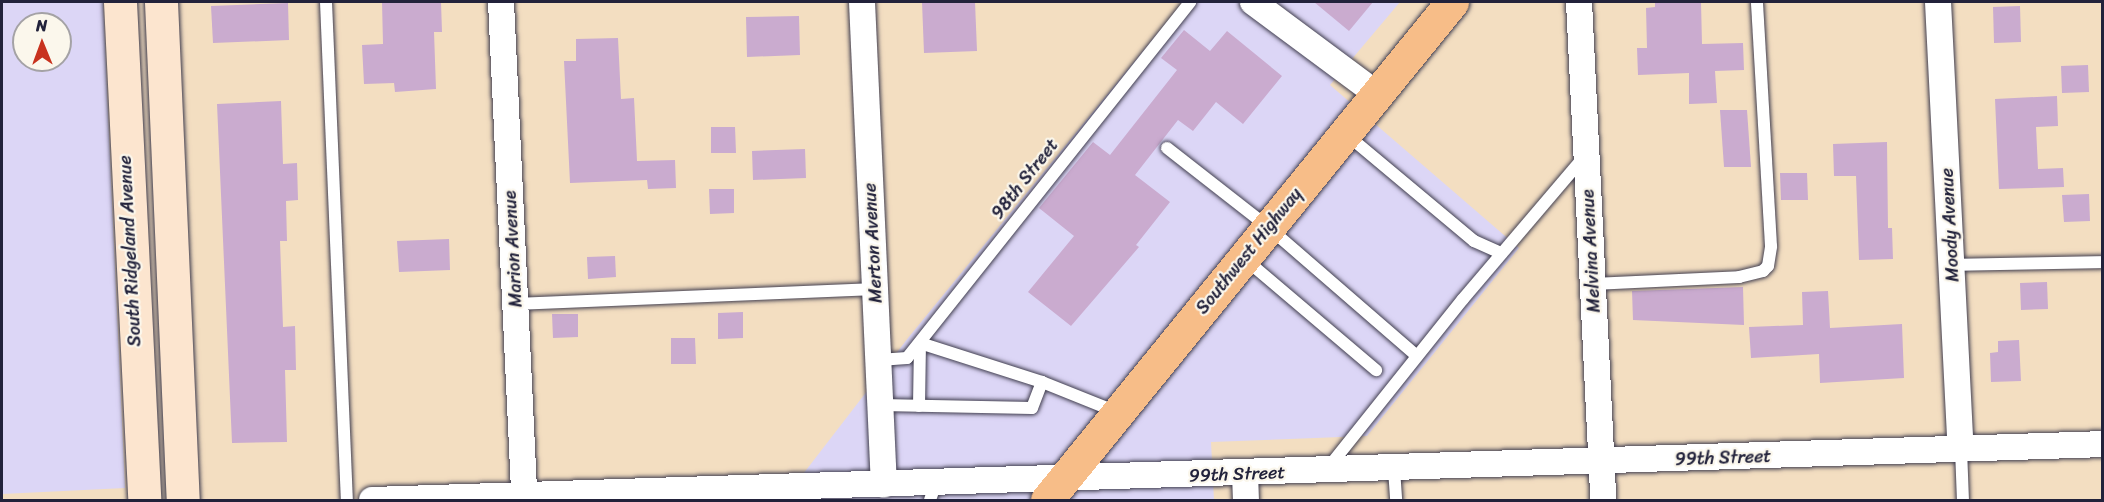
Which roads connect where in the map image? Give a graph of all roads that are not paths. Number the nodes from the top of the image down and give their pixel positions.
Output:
1 (120, 2) edge
2 (161, 2) edge
3 (326, 2) edge
4 (501, 2) edge
5 (862, 2) edge
6 (1190, 2) edge
7 (1253, 2) edge
8 (1452, 2) edge
9 (1579, 2) edge
10 (1758, 2) edge
11 (1938, 2) edge
12 (1377, 94) junction
13 (1345, 133) junction
14 (1167, 148) dead end
15 (1587, 154) junction
16 (1268, 227) junction
17 (1501, 253) junction
18 (1244, 258) junction
19 (2103, 262) edge
20 (1952, 265) junction
21 (1593, 284) junction
22 (876, 289) junction
23 (515, 304) junction
24 (920, 343) junction
25 (1417, 356) junction
26 (879, 360) junction
27 (1376, 370) dead end
28 (1042, 382) junction
29 (881, 405) junction
30 (919, 406) junction
31 (1119, 412) junction
32 (2103, 444) edge
33 (1961, 449) junction
34 (1601, 462) junction
35 (1394, 468) junction
36 (1326, 471) junction
37 (1245, 473) junction
38 (885, 484) junction
39 (1055, 490) edge
40 (933, 492) edge
41 (817, 493) edge
42 (524, 496) junction
43 (144, 501) edge
44 (183, 501) edge
45 (347, 501) edge
46 (372, 501) edge
47 (1246, 501) edge
48 (1396, 501) edge
49 (1603, 501) edge
50 (1963, 501) edge

1 - 43 main road, South Ridgeland Avenue
2 - 44 main road
3 - 45 lane
4 - 23 street, Marion Avenue
5 - 22 street, Merton Avenue
6 - 24 lane, 98th Street
7 - 12 street
8 - 12 main road, Southwest Highway
9 - 15 street, Melvina Avenue
10 - 21 lane
11 - 20 street, Moody Avenue
12 - 13 main road, Southwest Highway
13 - 16 main road, Southwest Highway
13 - 17 lane
14 - 16 lane
15 - 17 lane
15 - 21 street, Melvina Avenue
16 - 18 main road, Southwest Highway
16 - 25 lane
17 - 25 lane
18 - 27 lane
18 - 31 main road, Southwest Highway
19 - 20 lane
20 - 33 street, Moody Avenue
21 - 34 street, Melvina Avenue
22 - 23 lane
22 - 26 street, Merton Avenue
23 - 42 street, Marion Avenue
24 - 26 lane, 98th Street
24 - 28 lane
24 - 30 lane
25 - 36 lane
26 - 29 street, Merton Avenue
28 - 30 lane
28 - 31 lane
29 - 30 lane
29 - 38 street, Merton Avenue
31 - 39 main road, Southwest Highway
32 - 33 street, 99th Street
33 - 34 street, 99th Street
33 - 50 lane
34 - 35 street, 99th Street
34 - 49 street, Melvina Avenue
35 - 36 street, 99th Street
35 - 48 lane
36 - 37 street, 99th Street
37 - 39 street, 99th Street
37 - 47 street
38 - 40 street, 99th Street
38 - 41 street, 99th Street
39 - 40 street, 99th Street
41 - 42 street, 99th Street
42 - 46 street, 99th Street

